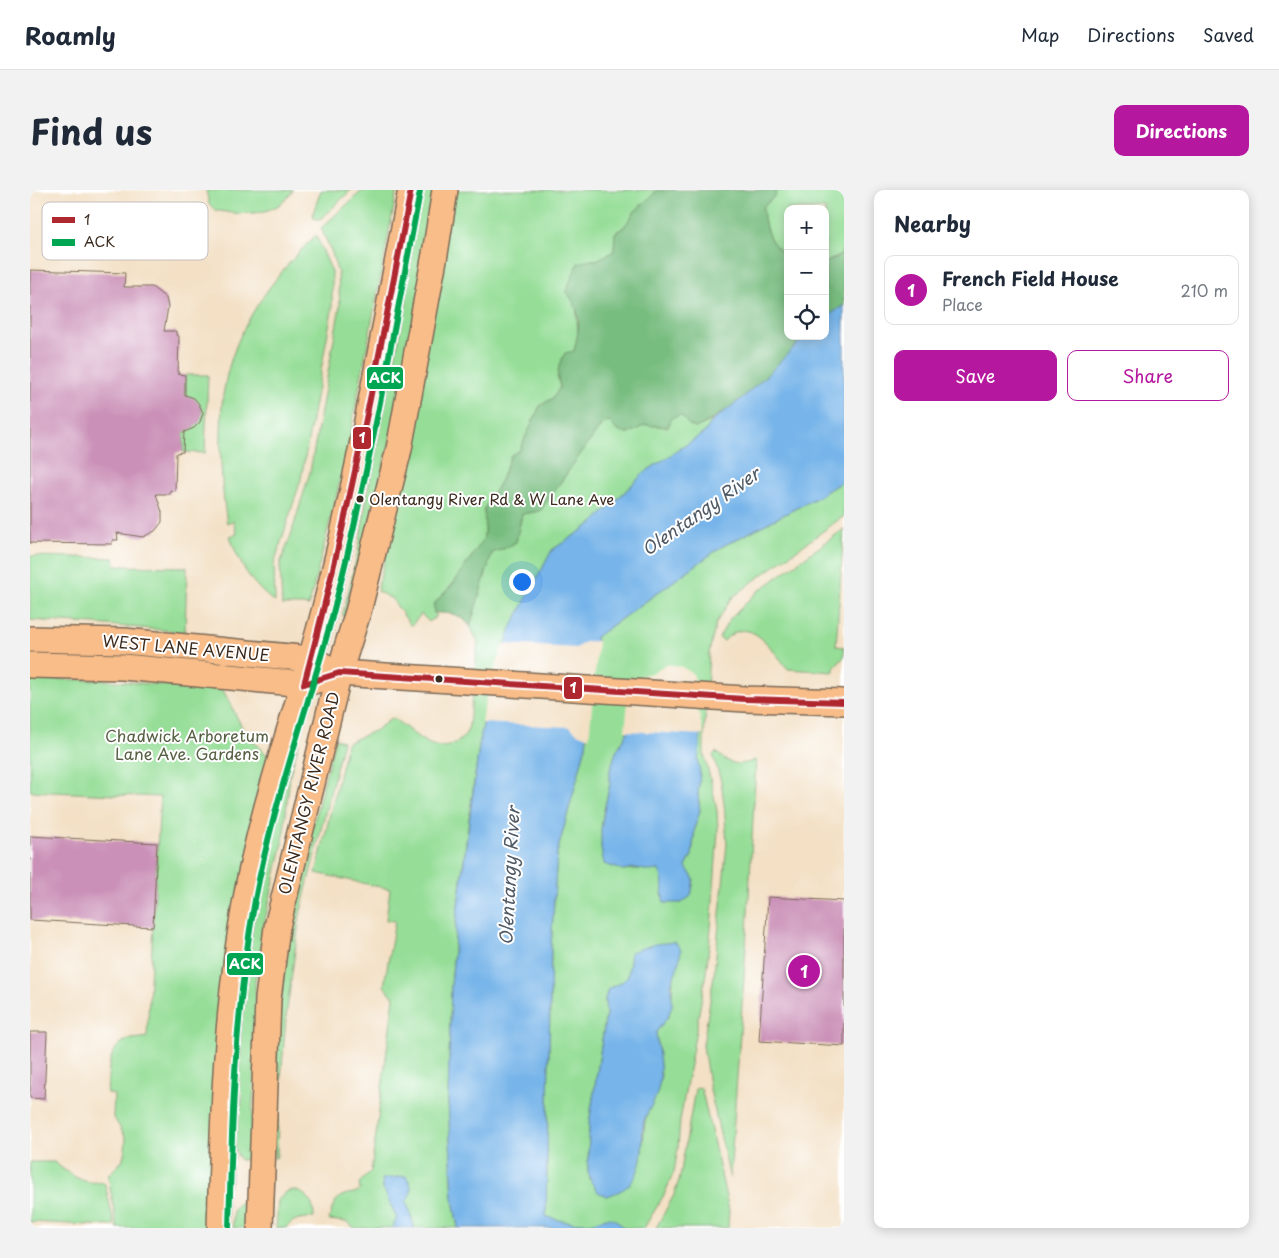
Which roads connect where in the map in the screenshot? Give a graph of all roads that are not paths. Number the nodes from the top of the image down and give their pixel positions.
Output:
1 (411, 190) edge
2 (446, 190) edge
3 (30, 639) edge
4 (311, 659) junction
5 (30, 665) edge
6 (339, 674) junction
7 (304, 684) junction
8 (844, 702) edge
9 (220, 1228) edge
10 (260, 1228) edge

1 - 4 main road, OLENTANGY RIVER ROAD
2 - 6 main road, OLENTANGY RIVER ROAD
3 - 4 main road, WEST LANE AVENUE
4 - 6 main road, WEST LANE AVENUE
4 - 7 main road, OLENTANGY RIVER ROAD
5 - 7 main road, WEST LANE AVENUE
6 - 7 main road, WEST LANE AVENUE
6 - 8 main road, WEST LANE AVENUE
6 - 10 main road, OLENTANGY RIVER ROAD
7 - 9 main road, OLENTANGY RIVER ROAD

